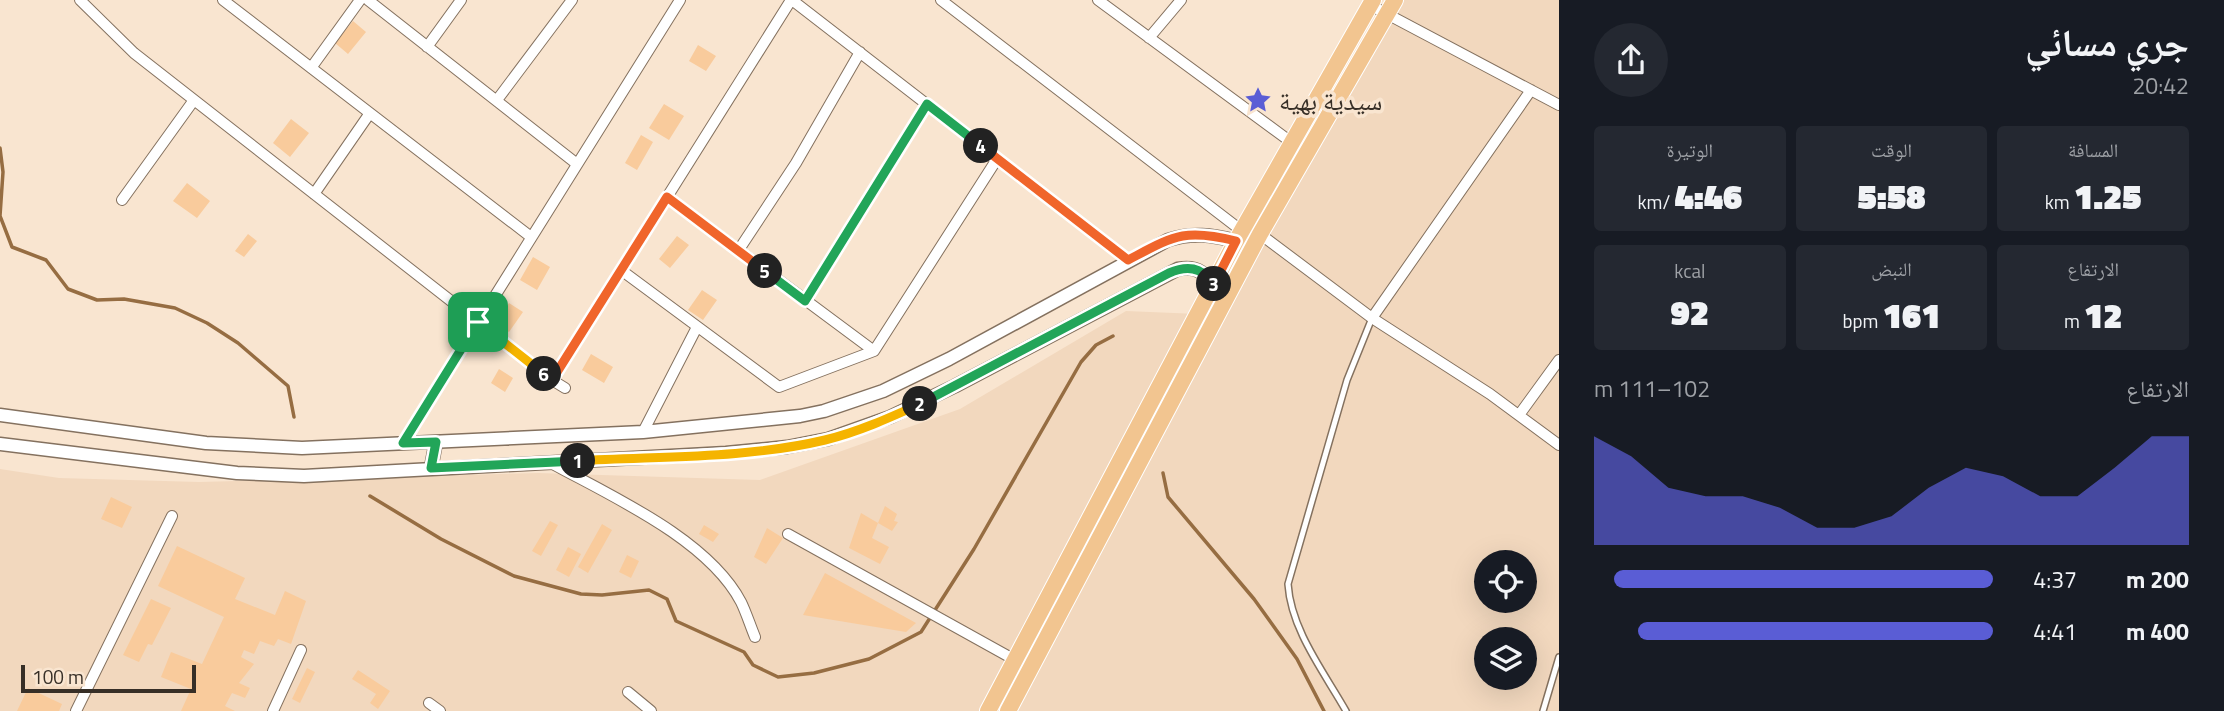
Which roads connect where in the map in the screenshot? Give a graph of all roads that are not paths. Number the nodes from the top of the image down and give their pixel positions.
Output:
1 (80, 0) edge
2 (223, 0) edge
3 (360, 0) edge
4 (368, 0) edge
5 (461, 0) edge
6 (572, 0) edge
7 (680, 0) edge
8 (791, 0) edge
9 (941, 0) edge
10 (1098, 0) edge
11 (1181, 0) edge
12 (1395, 0) edge
13 (1372, 2) edge
14 (1387, 15) junction
15 (1149, 38) junction
16 (427, 47) junction
17 (860, 52) junction
18 (311, 68) junction
19 (1531, 90) junction
20 (194, 100) junction
21 (497, 100) junction
22 (927, 104) junction
23 (1559, 105) edge
24 (370, 113) junction
25 (1291, 142) junction
26 (998, 159) junction
27 (577, 164) junction
28 (314, 194) junction
29 (667, 197) junction
30 (122, 200) dead end
31 (1260, 234) junction
32 (1239, 236) junction
33 (531, 237) junction
34 (738, 251) junction
35 (1128, 260) junction
36 (621, 270) junction
37 (1209, 293) junction
38 (805, 301) junction
39 (1372, 318) junction
40 (478, 322) junction
41 (697, 327) junction
42 (874, 351) junction
43 (1559, 360) edge
44 (552, 380) junction
45 (565, 388) dead end
46 (0, 415) edge
47 (1519, 415) junction
48 (643, 432) junction
49 (436, 442) junction
50 (403, 443) junction
51 (0, 444) edge
52 (1559, 445) edge
53 (550, 463) junction
54 (431, 468) junction
55 (172, 516) dead end
56 (788, 534) dead end
57 (755, 637) dead end
58 (301, 650) dead end
59 (1559, 657) edge
60 (1015, 660) junction
61 (628, 692) dead end
62 (429, 703) dead end
63 (76, 711) edge
64 (273, 711) edge
65 (439, 711) edge
66 (651, 711) edge
67 (988, 711) edge
68 (1008, 711) edge
69 (1346, 711) edge
70 (1543, 711) edge

1 - 20 street
2 - 18 street
3 - 18 street
4 - 16 street
5 - 16 street
6 - 21 street
7 - 27 street
8 - 17 street
8 - 29 street
9 - 32 street
10 - 15 street
11 - 15 street
12 - 14 main road
13 - 14 street
13 - 25 main road
14 - 19 street
14 - 31 main road
15 - 25 street
16 - 21 street
17 - 22 street
17 - 34 street
18 - 24 street
19 - 23 street
19 - 39 street
20 - 28 street
20 - 30 street
21 - 27 street
22 - 26 street
22 - 38 street
24 - 28 street
24 - 33 street
25 - 32 main road
26 - 35 street
26 - 42 street
27 - 33 street
28 - 40 street
29 - 34 street
29 - 36 street
31 - 39 street
31 - 68 main road
32 - 35 street
32 - 37 main road
33 - 40 street
34 - 38 street
35 - 48 street
36 - 41 street
36 - 44 street
37 - 53 street
37 - 60 main road
38 - 42 street
39 - 47 street
39 - 69 lane
40 - 44 street
40 - 50 street
41 - 42 street
41 - 48 street
43 - 47 street
44 - 45 street
46 - 50 street
47 - 52 street
48 - 49 street
49 - 50 street
49 - 54 street
51 - 54 street
53 - 54 street
53 - 57 street
55 - 63 street
56 - 60 street
58 - 64 street
59 - 70 lane
60 - 67 main road
61 - 66 street
62 - 65 street

